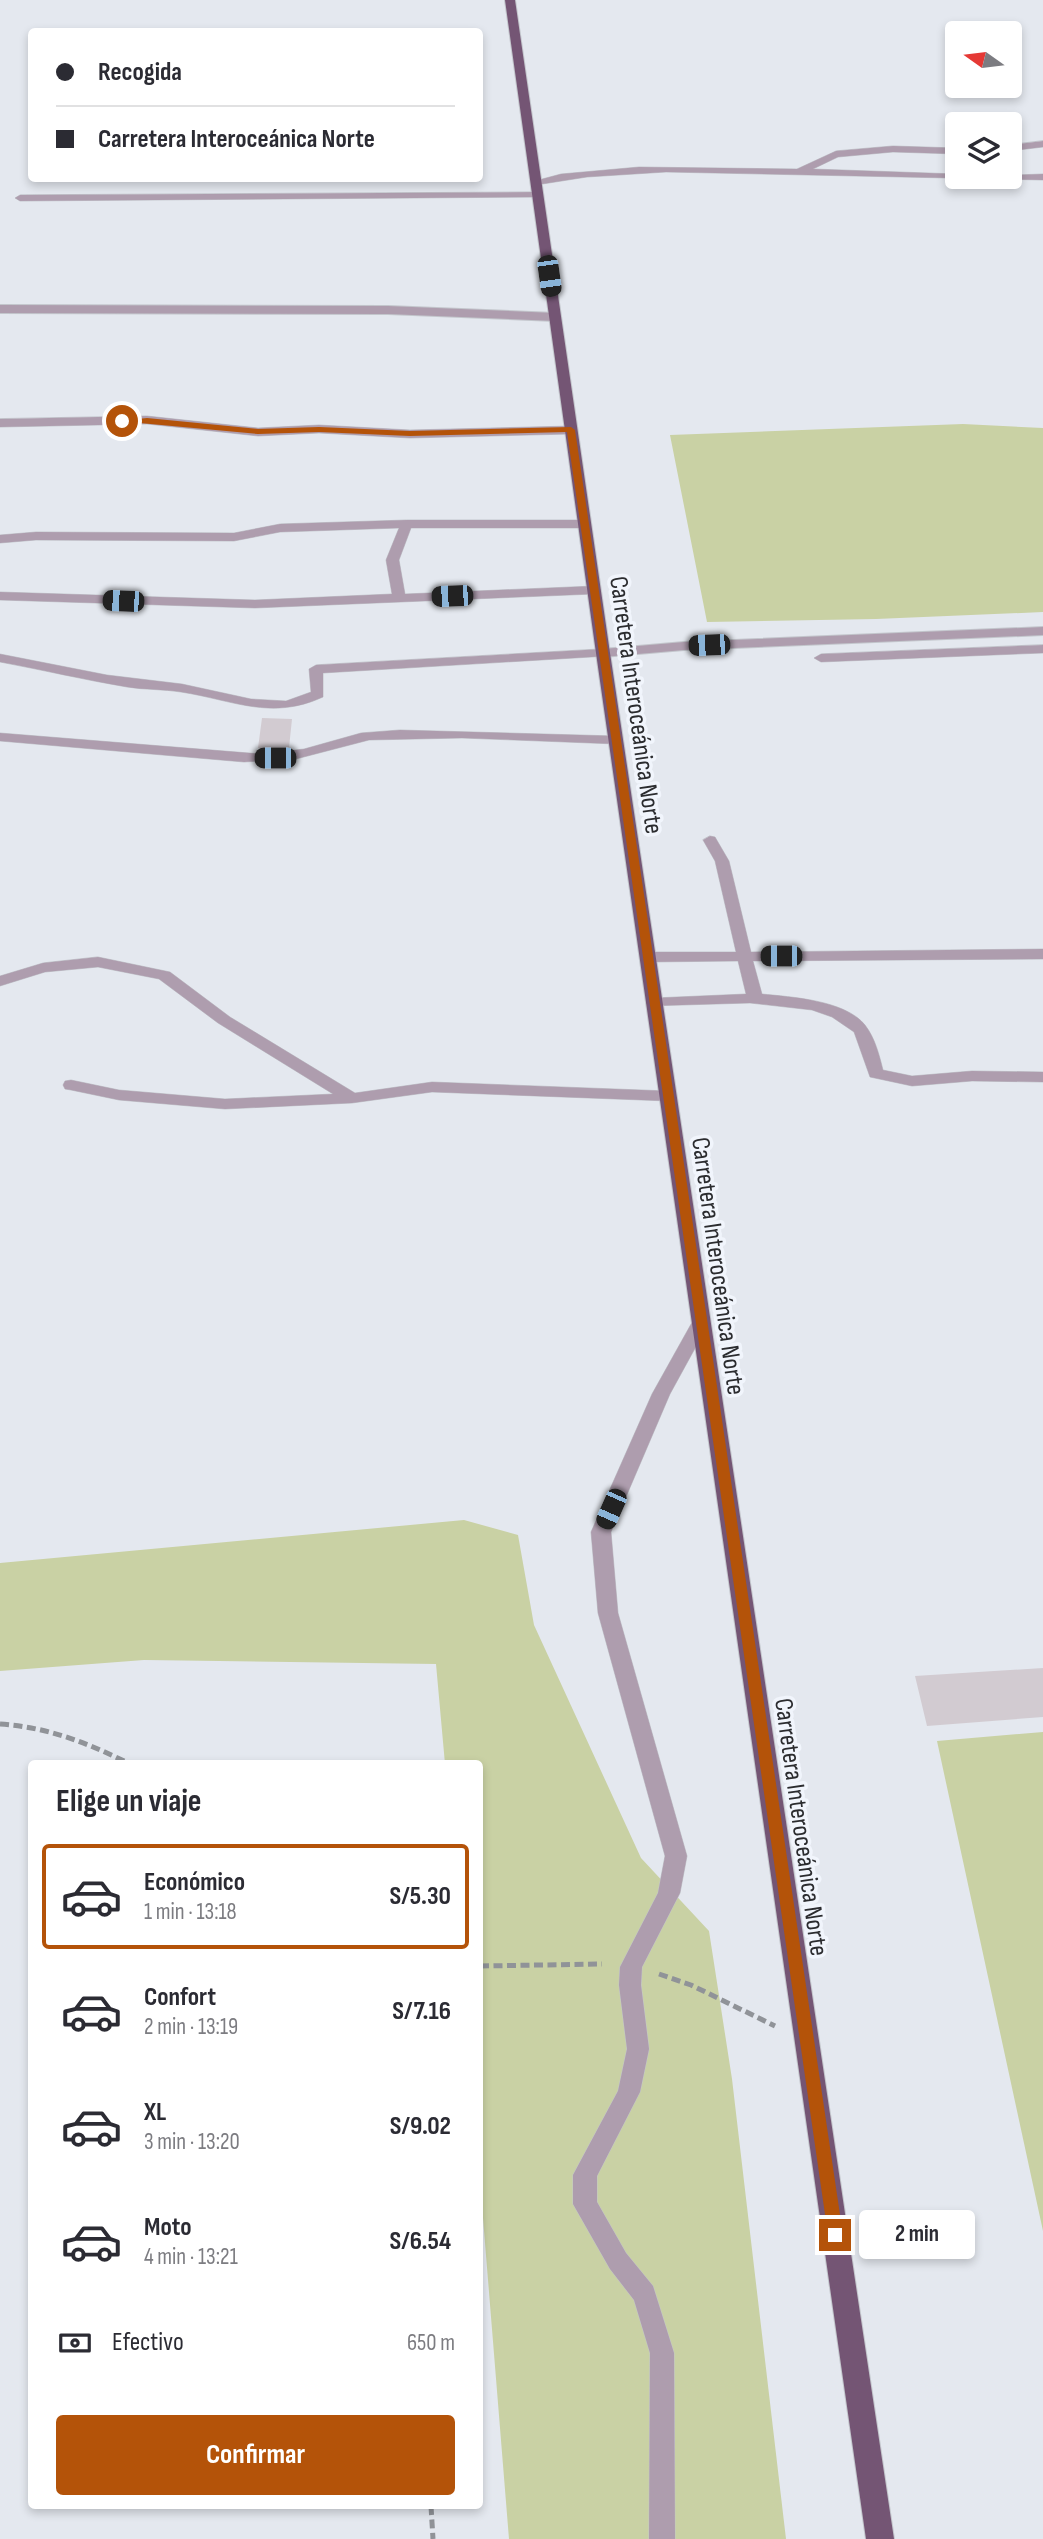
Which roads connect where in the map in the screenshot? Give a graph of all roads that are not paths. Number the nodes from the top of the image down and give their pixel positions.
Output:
1 (510, 0) edge
2 (1043, 144) edge
3 (1022, 147) edge
4 (945, 150) edge
5 (800, 172) junction
6 (1043, 177) edge
7 (537, 189) junction
8 (20, 198) dead end
9 (0, 309) edge
10 (555, 317) junction
11 (0, 423) edge
12 (571, 430) junction
13 (407, 524) junction
14 (584, 524) junction
15 (0, 539) edge
16 (594, 590) junction
17 (0, 596) edge
18 (400, 598) junction
19 (1043, 631) edge
20 (1043, 649) edge
21 (603, 653) junction
22 (0, 658) edge
23 (821, 658) dead end
24 (0, 737) edge
25 (616, 740) junction
26 (710, 840) dead end
27 (1043, 954) edge
28 (648, 957) junction
29 (743, 957) junction
30 (0, 981) edge
31 (755, 1000) junction
32 (654, 1003) junction
33 (1043, 1077) edge
34 (71, 1085) dead end
35 (668, 1096) junction
36 (352, 1098) junction
37 (701, 1321) junction
38 (662, 2539) edge
39 (880, 2539) edge

1 - 7 highway, Carretera Interoceánica Norte
2 - 3 lane
4 - 5 lane
5 - 6 lane
5 - 7 lane
7 - 8 lane
7 - 10 highway, Carretera Interoceánica Norte
9 - 10 street
10 - 12 highway, Carretera Interoceánica Norte
11 - 12 lane
12 - 14 highway, Carretera Interoceánica Norte
13 - 14 lane
13 - 15 lane
13 - 18 lane
14 - 16 highway, Carretera Interoceánica Norte
16 - 18 lane
16 - 21 highway, Carretera Interoceánica Norte
17 - 18 lane
19 - 21 street
20 - 23 lane
21 - 22 lane
21 - 25 highway, Carretera Interoceánica Norte
24 - 25 lane
25 - 28 highway, Carretera Interoceánica Norte
26 - 29 lane
27 - 29 lane
28 - 29 lane
28 - 32 highway, Carretera Interoceánica Norte
29 - 31 lane
30 - 36 lane
31 - 32 lane
31 - 33 lane
32 - 35 highway, Carretera Interoceánica Norte
34 - 36 lane
35 - 36 lane
35 - 37 highway, Carretera Interoceánica Norte
37 - 38 lane
37 - 39 highway, Carretera Interoceánica Norte

